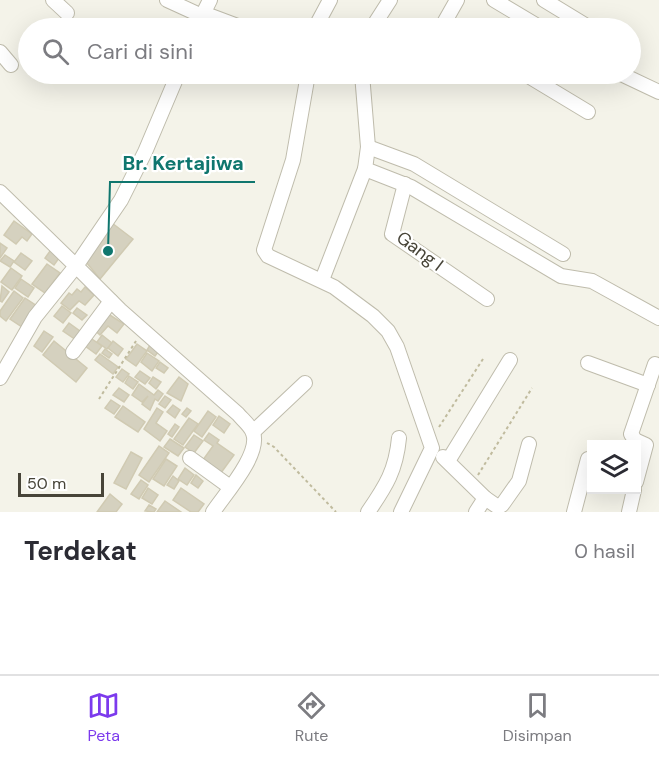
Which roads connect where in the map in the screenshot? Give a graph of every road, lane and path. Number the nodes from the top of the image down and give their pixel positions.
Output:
1 (53, 0) edge
2 (167, 0) edge
3 (210, 0) edge
4 (330, 0) edge
5 (390, 0) edge
6 (457, 0) edge
7 (494, 0) edge
8 (544, 0) edge
9 (67, 13) dead end
10 (198, 18) edge
11 (201, 18) edge
12 (320, 18) edge
13 (378, 18) edge
14 (444, 18) edge
15 (525, 18) edge
16 (574, 18) edge
17 (0, 52) edge
18 (12, 66) dead end
19 (641, 83) edge
20 (174, 84) edge
21 (306, 84) edge
22 (363, 84) edge
23 (542, 84) edge
24 (659, 92) edge
25 (588, 112) dead end
26 (368, 147) junction
27 (365, 169) junction
28 (405, 184) junction
29 (0, 192) edge
30 (563, 254) dead end
31 (76, 266) junction
32 (322, 280) junction
33 (487, 299) dead end
34 (111, 301) junction
35 (659, 318) edge
36 (143, 330) junction
37 (73, 352) dead end
38 (483, 359) dead end
39 (510, 360) dead end
40 (588, 363) dead end
41 (655, 364) dead end
42 (0, 378) edge
43 (305, 383) dead end
44 (648, 385) junction
45 (532, 388) dead end
46 (99, 399) dead end
47 (254, 438) junction
48 (399, 438) dead end
49 (635, 440) edge
50 (641, 443) edge
51 (431, 444) junction
52 (529, 444) dead end
53 (190, 458) dead end
54 (448, 461) junction
55 (587, 463) edge
56 (641, 464) edge
57 (472, 485) junction
58 (230, 487) junction
59 (633, 494) edge
60 (485, 498) junction
61 (213, 512) edge
62 (336, 512) edge
63 (368, 512) edge
64 (401, 512) edge
65 (476, 512) edge
66 (574, 512) edge
67 (628, 512) edge

1 - 9 street
2 - 10 street
3 - 11 street
4 - 12 street
5 - 13 street
6 - 14 street
7 - 15 street
8 - 16 street
17 - 18 street
19 - 24 street
20 - 31 street
21 - 32 street
22 - 26 street
23 - 25 street
26 - 27 street
26 - 30 street
27 - 28 street
27 - 32 street
28 - 33 street, Gang I
28 - 35 street
29 - 31 street
31 - 34 street
31 - 42 street
32 - 51 street
34 - 36 street
34 - 37 street
36 - 46 path
36 - 47 street
38 - 51 path
39 - 54 street
40 - 44 street
41 - 44 street
43 - 47 street
44 - 49 street
45 - 57 path
47 - 58 street
47 - 62 path
48 - 63 street
50 - 56 street
51 - 54 street
51 - 64 street
52 - 60 street
53 - 58 street
54 - 57 street
55 - 66 street
57 - 60 street
58 - 61 street
59 - 67 street
60 - 65 street

